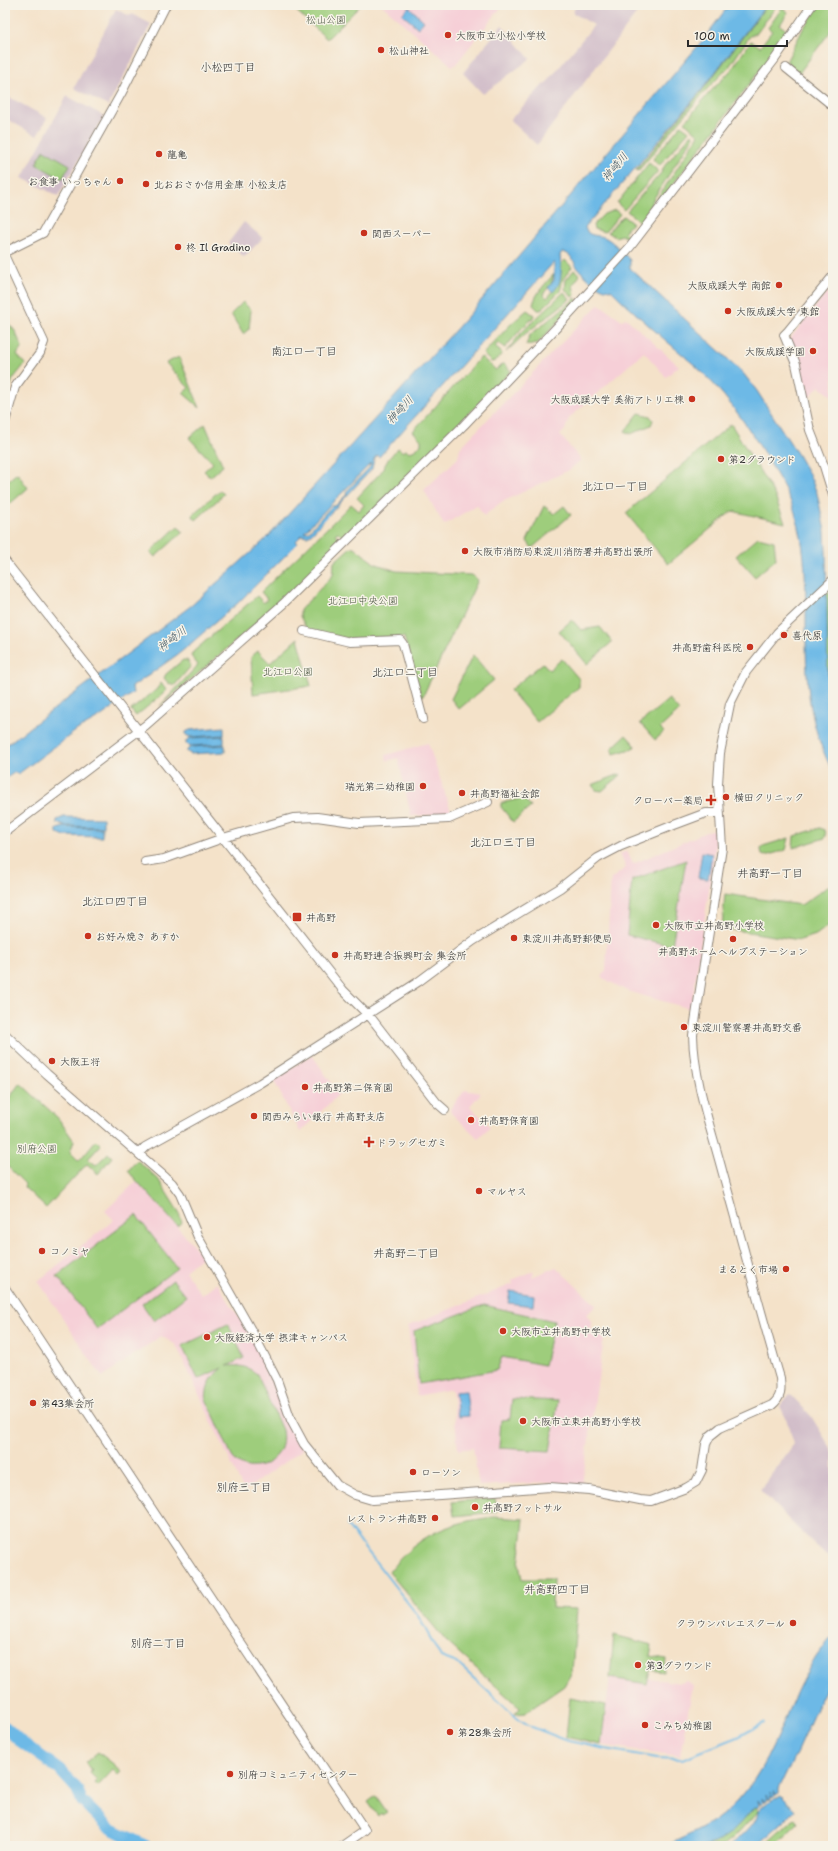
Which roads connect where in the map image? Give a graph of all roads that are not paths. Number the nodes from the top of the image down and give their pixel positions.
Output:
1 (166, 5) edge
2 (812, 5) edge
3 (786, 68) dead end
4 (833, 106) edge
5 (5, 252) edge
6 (5, 257) edge
7 (833, 276) edge
8 (5, 422) edge
9 (833, 495) edge
10 (6, 562) edge
11 (831, 581) edge
12 (304, 631) dead end
13 (423, 719) dead end
14 (136, 728) junction
15 (488, 802) dead end
16 (719, 813) junction
17 (5, 832) edge
18 (222, 838) junction
19 (146, 862) dead end
20 (366, 1014) junction
21 (5, 1034) edge
22 (444, 1110) dead end
23 (139, 1153) junction
24 (5, 1288) edge
25 (342, 1846) edge

1 - 5 street
2 - 14 street
3 - 4 street
6 - 8 street
7 - 9 street
10 - 14 street
11 - 16 street
12 - 13 street
14 - 17 street
14 - 18 street
15 - 18 street
16 - 20 street
16 - 23 street
18 - 19 street
18 - 20 street
20 - 22 street
20 - 23 street
21 - 23 street
24 - 25 street

